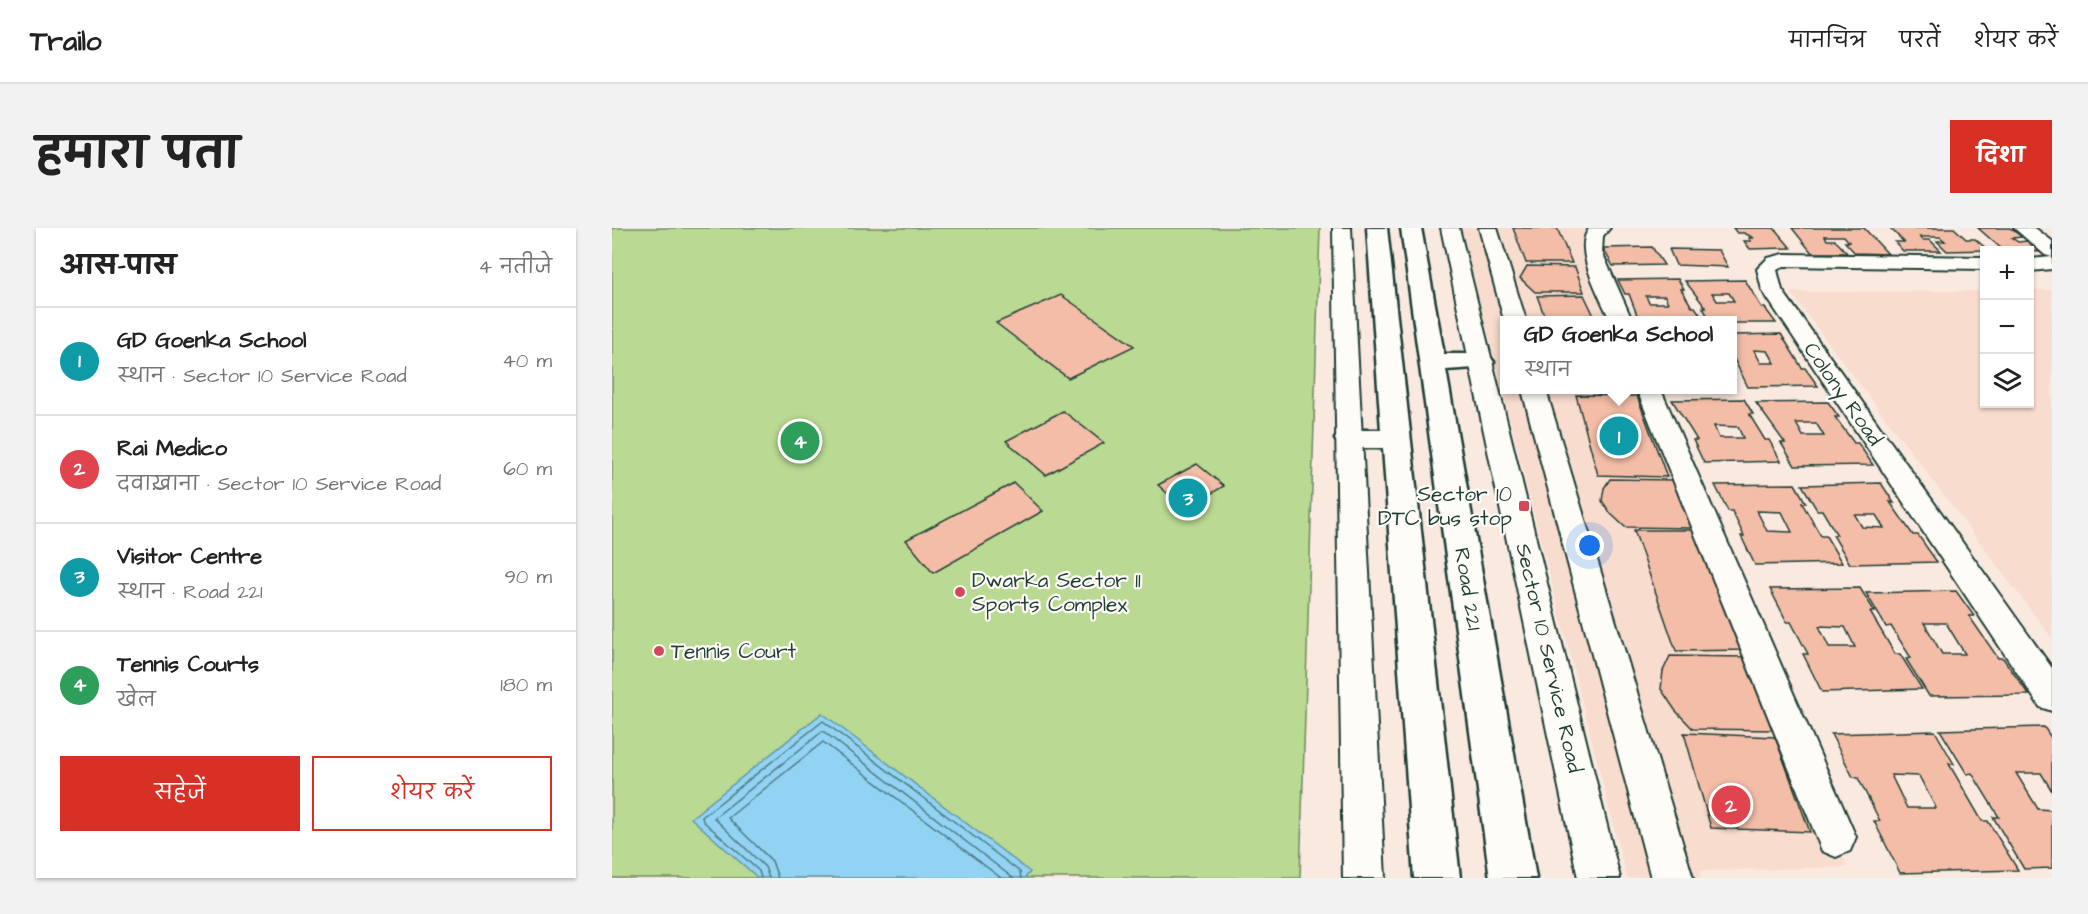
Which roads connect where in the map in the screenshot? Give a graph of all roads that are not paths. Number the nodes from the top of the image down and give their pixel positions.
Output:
1 (1342, 228) edge
2 (1377, 228) edge
3 (1411, 228) edge
4 (1450, 228) edge
5 (1488, 228) edge
6 (1601, 228) edge
7 (2023, 228) edge
8 (2040, 228) edge
9 (2052, 238) edge
10 (2052, 251) edge
11 (2052, 263) edge
12 (1980, 264) edge
13 (2034, 265) edge
14 (1514, 316) edge
15 (1619, 316) edge
16 (1432, 362) junction
17 (1481, 362) junction
18 (1535, 394) edge
19 (1651, 394) edge
20 (1349, 439) junction
21 (1396, 439) junction
22 (2052, 696) edge
23 (1836, 837) dead end
24 (1364, 878) edge
25 (1437, 878) edge
26 (1513, 878) edge
27 (1599, 878) edge
28 (1672, 878) edge

1 - 20 street
2 - 21 main road
3 - 16 main road, Road 221
4 - 17 street, Sector 10 Service Road
5 - 14 street
6 - 15 street
7 - 10 street
8 - 9 street
11 - 13 street
12 - 22 street, Colony Road
16 - 17 main road
16 - 26 main road, Road 221
17 - 27 street, Sector 10 Service Road
18 - 28 street
19 - 23 street
20 - 21 main road
20 - 24 street
21 - 25 main road

